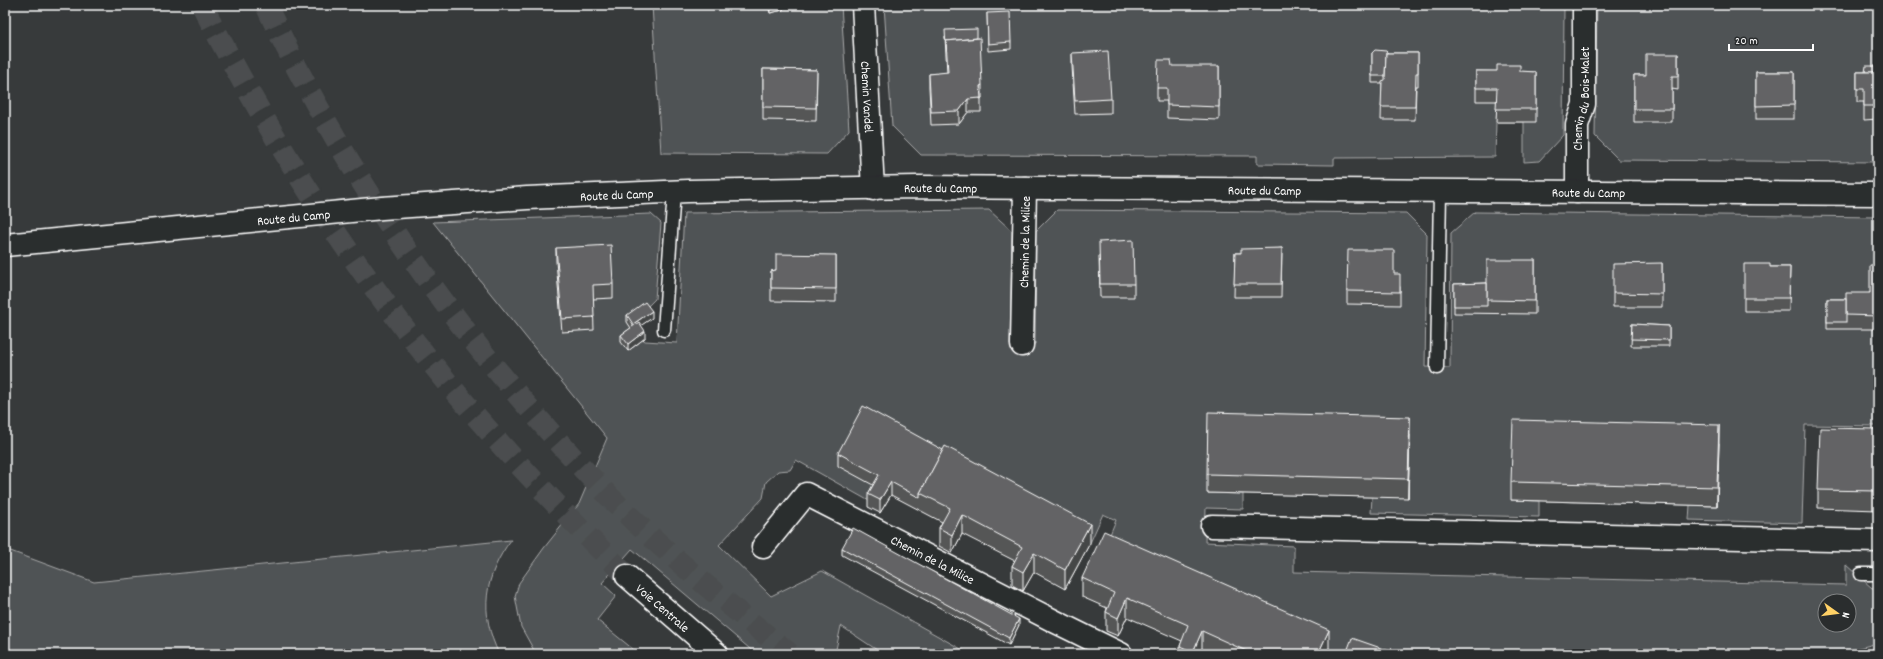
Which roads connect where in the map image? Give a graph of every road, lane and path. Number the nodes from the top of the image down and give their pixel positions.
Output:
1 (863, 5) edge
2 (1584, 5) edge
3 (1025, 188) junction
4 (873, 189) junction
5 (674, 192) junction
6 (1440, 192) junction
7 (1577, 192) junction
8 (1878, 194) edge
9 (5, 245) edge
10 (664, 330) dead end
11 (1022, 345) dead end
12 (1437, 368) dead end
13 (1212, 526) dead end
14 (1878, 541) edge
15 (762, 547) dead end
16 (1861, 574) dead end
17 (1878, 574) edge
18 (627, 576) tunnel mouth
19 (717, 654) edge
20 (1121, 654) edge

1 - 4 main road, Chemin Vandel
2 - 7 main road, Chemin du Bois-Malet
3 - 4 main road, Route du Camp
3 - 6 main road, Route du Camp
3 - 11 main road, Chemin de la Milice
4 - 5 main road, Route du Camp
5 - 9 main road, Route du Camp
5 - 10 lane
6 - 7 main road, Route du Camp
6 - 12 lane
7 - 8 main road, Route du Camp
13 - 14 main road
15 - 20 main road, Chemin de la Milice
16 - 17 lane
18 - 19 main road, Voie Centrale

